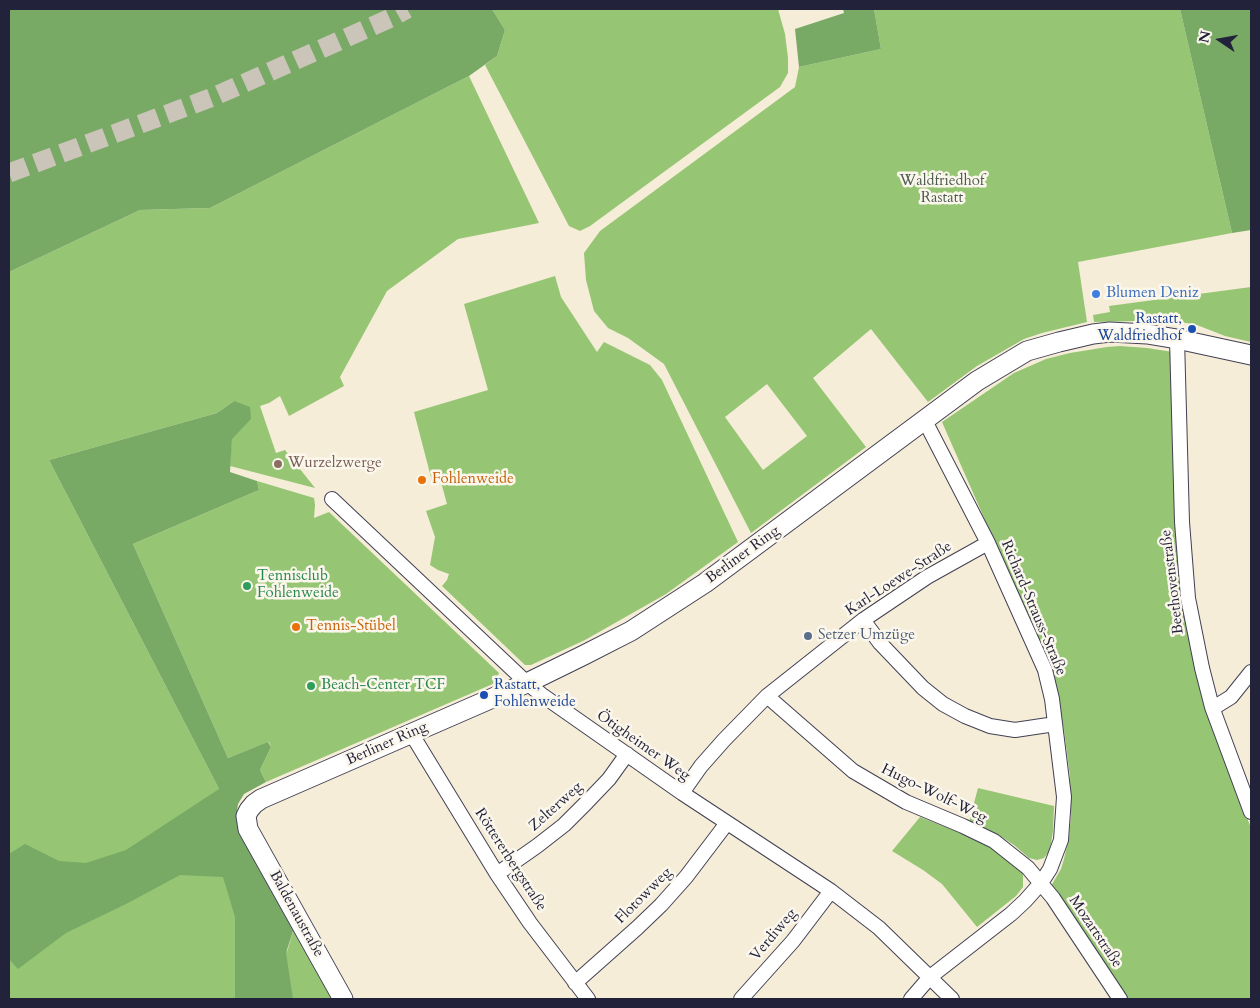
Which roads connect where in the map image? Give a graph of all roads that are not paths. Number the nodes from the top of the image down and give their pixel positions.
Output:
1 (1177, 339) junction
2 (1251, 355) edge
3 (925, 421) junction
4 (332, 499) dead end
5 (988, 543) junction
6 (863, 620) junction
7 (1251, 672) edge
8 (527, 683) junction
9 (767, 696) junction
10 (1212, 707) junction
11 (1055, 724) junction
12 (411, 733) junction
13 (627, 754) junction
14 (682, 792) junction
15 (1251, 812) edge
16 (727, 823) junction
17 (248, 829) joint
18 (498, 874) junction
19 (1041, 883) junction
20 (831, 891) junction
21 (930, 977) junction
22 (575, 983) junction
23 (343, 999) edge
24 (588, 999) edge
25 (742, 999) edge
26 (911, 999) edge
27 (952, 999) edge
28 (1120, 999) edge

1 - 2 street, Berliner Ring
1 - 3 street, Berliner Ring
1 - 10 street, Beethovenstraße
3 - 5 street, Richard-Strauss-Straße
3 - 8 street, Berliner Ring
4 - 8 street, Ötigheimer Weg
5 - 6 street, Karl-Loewe-Straße
5 - 11 street, Richard-Strauss-Straße
6 - 9 street, Karl-Loewe-Straße
6 - 11 street
7 - 10 street
8 - 12 street, Berliner Ring
8 - 13 street, Ötigheimer Weg
9 - 14 street, Karl-Loewe-Straße
9 - 19 street, Hugo-Wolf-Weg
10 - 15 street, Beethovenstraße
11 - 19 street, Richard-Strauss-Straße
12 - 17 street, Berliner Ring
12 - 18 street, Röttererbergstraße
13 - 14 street, Ötigheimer Weg
13 - 18 street, Zelterweg
14 - 16 street, Ötigheimer Weg
16 - 20 street, Ötigheimer Weg
16 - 22 street, Flotowweg
17 - 23 street, Baldenaustraße
18 - 22 street, Röttererbergstraße
19 - 21 street, Richard-Strauss-Straße
19 - 28 street, Mozartstraße
20 - 21 street, Ötigheimer Weg
20 - 25 street, Verdiweg
21 - 26 street, Richard-Strauss-Straße
21 - 27 street, Ötigheimer Weg
22 - 24 street, Röttererbergstraße

